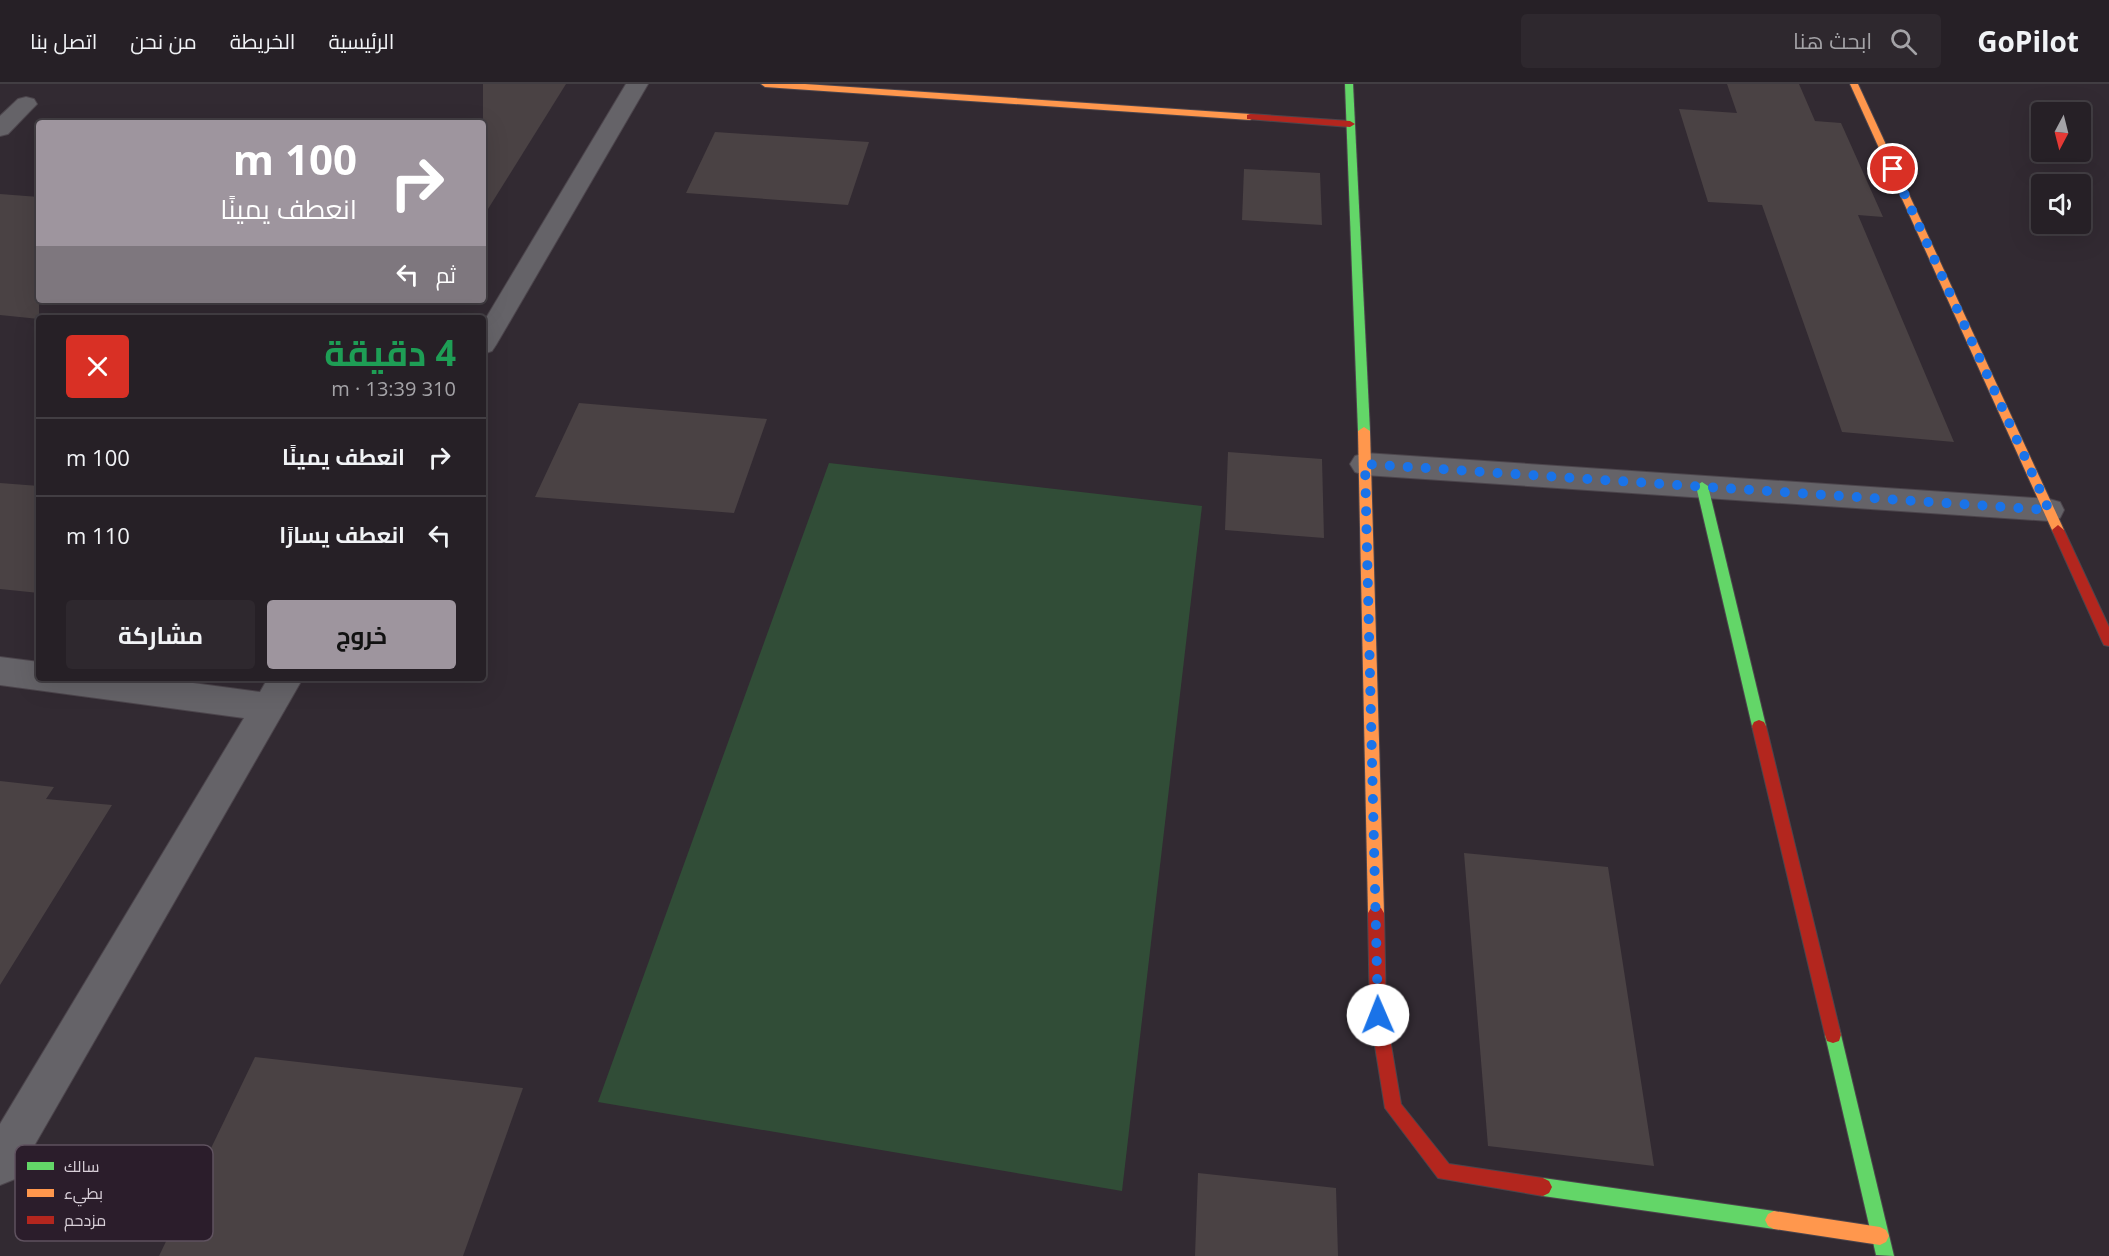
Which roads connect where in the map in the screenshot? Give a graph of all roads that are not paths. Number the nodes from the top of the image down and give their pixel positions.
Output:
1 (637, 84) edge
2 (765, 84) edge
3 (1349, 84) edge
4 (1854, 84) edge
5 (26, 104) dead end
6 (1350, 124) junction
7 (0, 129) edge
8 (486, 340) edge
9 (1365, 464) junction
10 (1702, 486) junction
11 (2049, 510) junction
12 (2109, 641) edge
13 (0, 671) edge
14 (36, 676) edge
15 (100, 681) edge
16 (278, 692) edge
17 (0, 1164) edge
18 (1880, 1236) junction
19 (1885, 1256) edge

1 - 8 street
2 - 6 street
3 - 6 street
4 - 11 street
5 - 7 street
6 - 9 street
9 - 10 street
9 - 18 street
10 - 11 street
10 - 18 street
11 - 12 street
13 - 14 street
15 - 16 street
16 - 17 street
18 - 19 street

